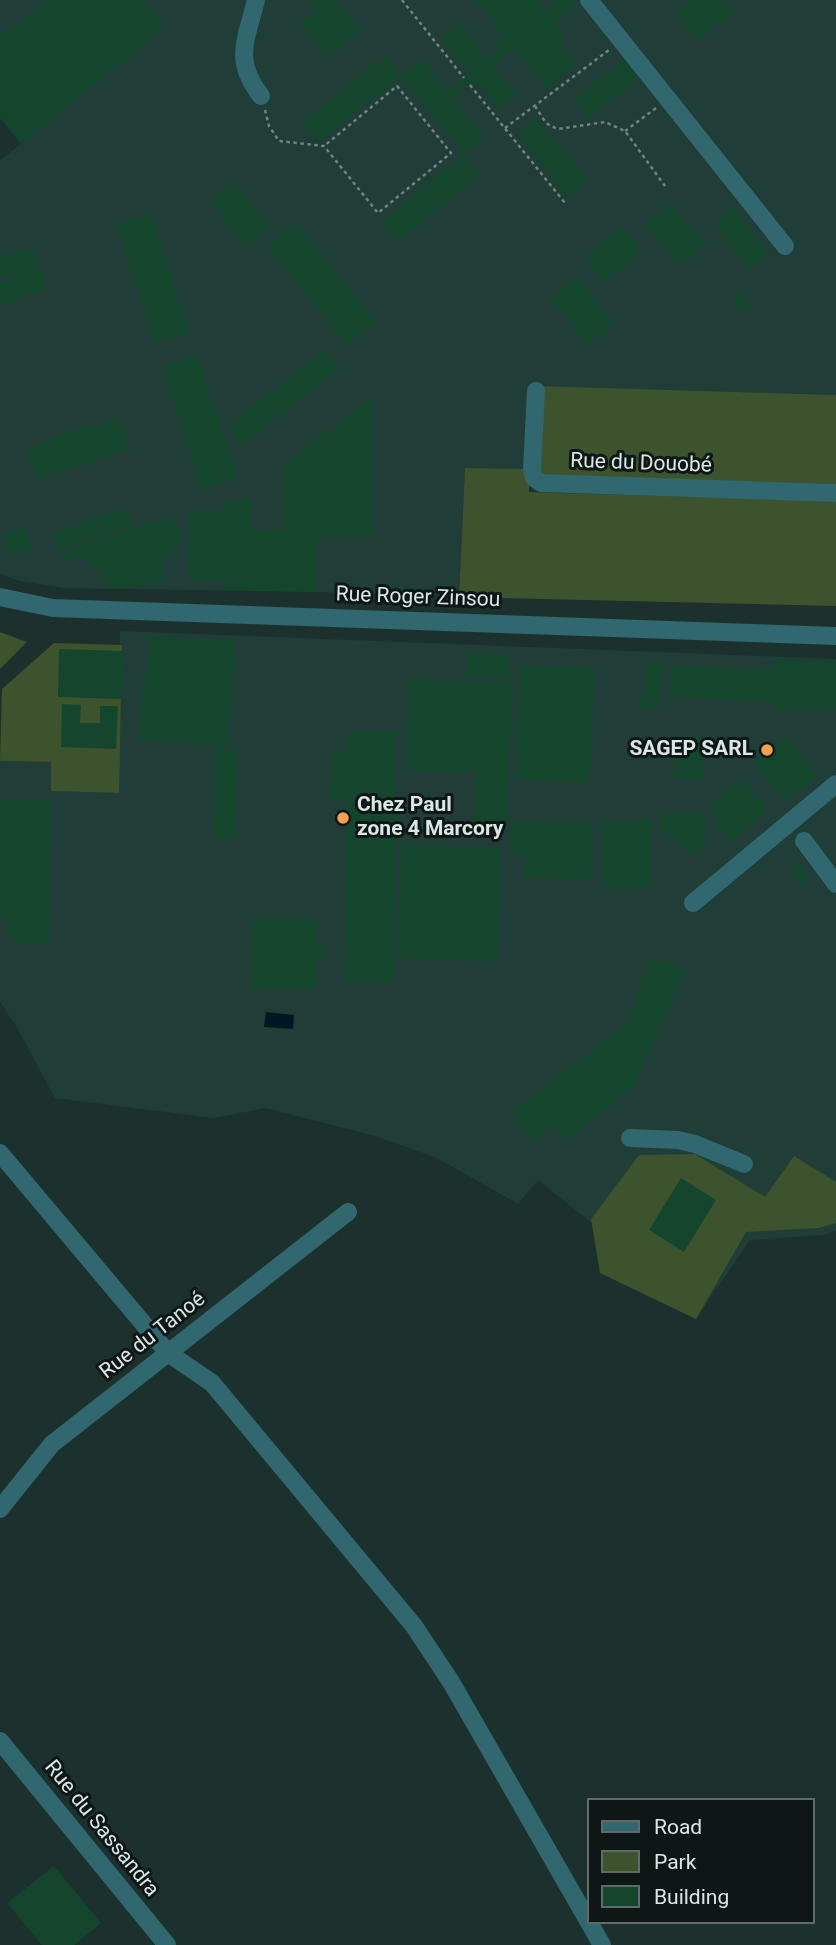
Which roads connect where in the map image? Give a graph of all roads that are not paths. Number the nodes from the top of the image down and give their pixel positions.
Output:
1 (256, 0) edge
2 (589, 0) edge
3 (261, 96) road end
4 (785, 246) dead end
5 (536, 391) dead end
6 (836, 494) edge
7 (0, 597) edge
8 (836, 636) edge
9 (836, 784) edge
10 (804, 841) dead end
11 (836, 884) edge
12 (693, 902) dead end
13 (630, 1138) dead end
14 (0, 1153) edge
15 (744, 1164) dead end
16 (348, 1212) dead end
17 (168, 1353) junction
18 (0, 1509) edge
19 (0, 1741) edge
20 (588, 1921) edge
21 (590, 1924) edge
22 (167, 1945) edge
23 (602, 1945) edge

1 - 3 street
2 - 4 street
5 - 6 street, Rue du Douobé
7 - 8 street, Rue Roger Zinsou
9 - 12 street
10 - 11 street
13 - 15 street
14 - 17 street
16 - 17 street, Rue du Tanoé
17 - 18 street, Rue du Tanoé
17 - 20 street
19 - 22 street, Rue du Sassandra
21 - 23 street

